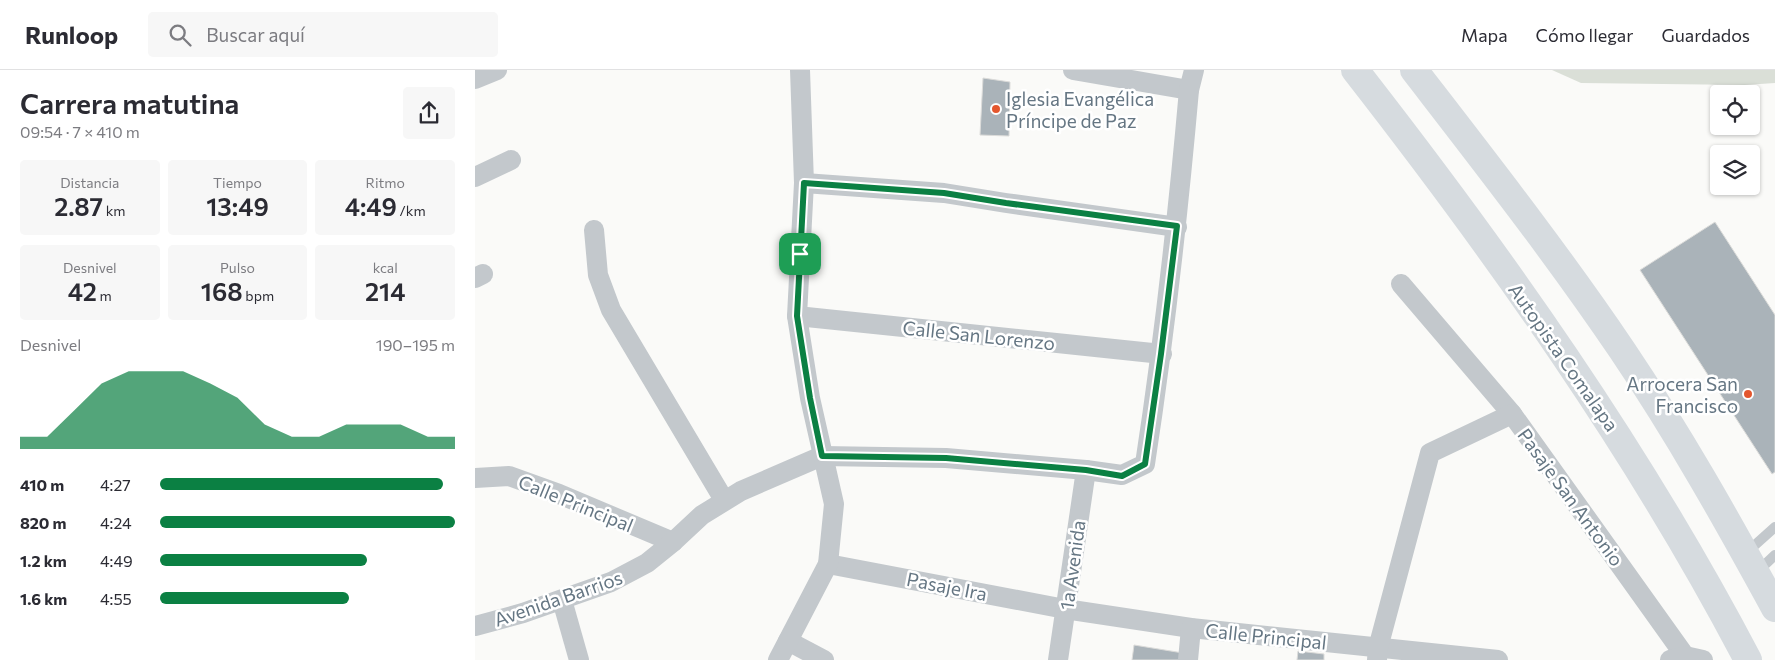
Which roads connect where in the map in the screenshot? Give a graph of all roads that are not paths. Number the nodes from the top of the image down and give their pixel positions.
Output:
1 (497, 70) edge
2 (801, 70) edge
3 (1073, 70) edge
4 (1194, 70) edge
5 (1355, 70) edge
6 (1414, 70) edge
7 (475, 79) edge
8 (1189, 90) junction
9 (511, 160) dead end
10 (475, 177) edge
11 (804, 183) junction
12 (1177, 226) junction
13 (594, 230) dead end
14 (1401, 284) dead end
15 (797, 316) junction
16 (1161, 354) junction
17 (1512, 414) junction
18 (822, 456) junction
19 (1086, 470) junction
20 (475, 478) edge
21 (724, 500) junction
22 (1775, 527) edge
23 (673, 542) junction
24 (1759, 560) edge
25 (829, 564) junction
26 (562, 600) junction
27 (1775, 608) edge
28 (1065, 609) junction
29 (475, 626) edge
30 (1191, 628) junction
31 (788, 641) junction
32 (1377, 654) edge
33 (1686, 659) edge
34 (579, 660) edge
35 (777, 660) edge
36 (824, 660) edge
37 (1058, 660) edge
38 (1188, 660) edge
39 (1498, 660) edge
40 (1748, 660) edge

1 - 7 street
2 - 11 street
3 - 8 street
4 - 8 street
5 - 40 highway, Autopista Comalapa
6 - 24 highway
8 - 12 street
9 - 10 street
11 - 12 street
11 - 15 street
12 - 16 street
13 - 21 street
14 - 17 street
15 - 16 street, Calle San Lorenzo
15 - 18 street
16 - 19 street, Avenida Barrios
17 - 32 street, Pasaje San Antonio
17 - 33 street, Pasaje San Antonio
18 - 19 street, Avenida Barrios
18 - 21 street, Avenida Barrios
18 - 25 street
19 - 28 street, 1a Avenida
20 - 23 street, Calle Principal
21 - 23 street, Avenida Barrios
22 - 24 lane
23 - 26 street, Avenida Barrios
24 - 27 highway
25 - 28 street, Pasaje Ira
25 - 31 street
26 - 29 street, Avenida Barrios
26 - 34 street
28 - 30 street, Calle Principal
28 - 37 street, 1a Avenida
30 - 32 street, Calle Principal
30 - 38 street
31 - 35 street
31 - 36 street
32 - 39 street, Calle Principal

